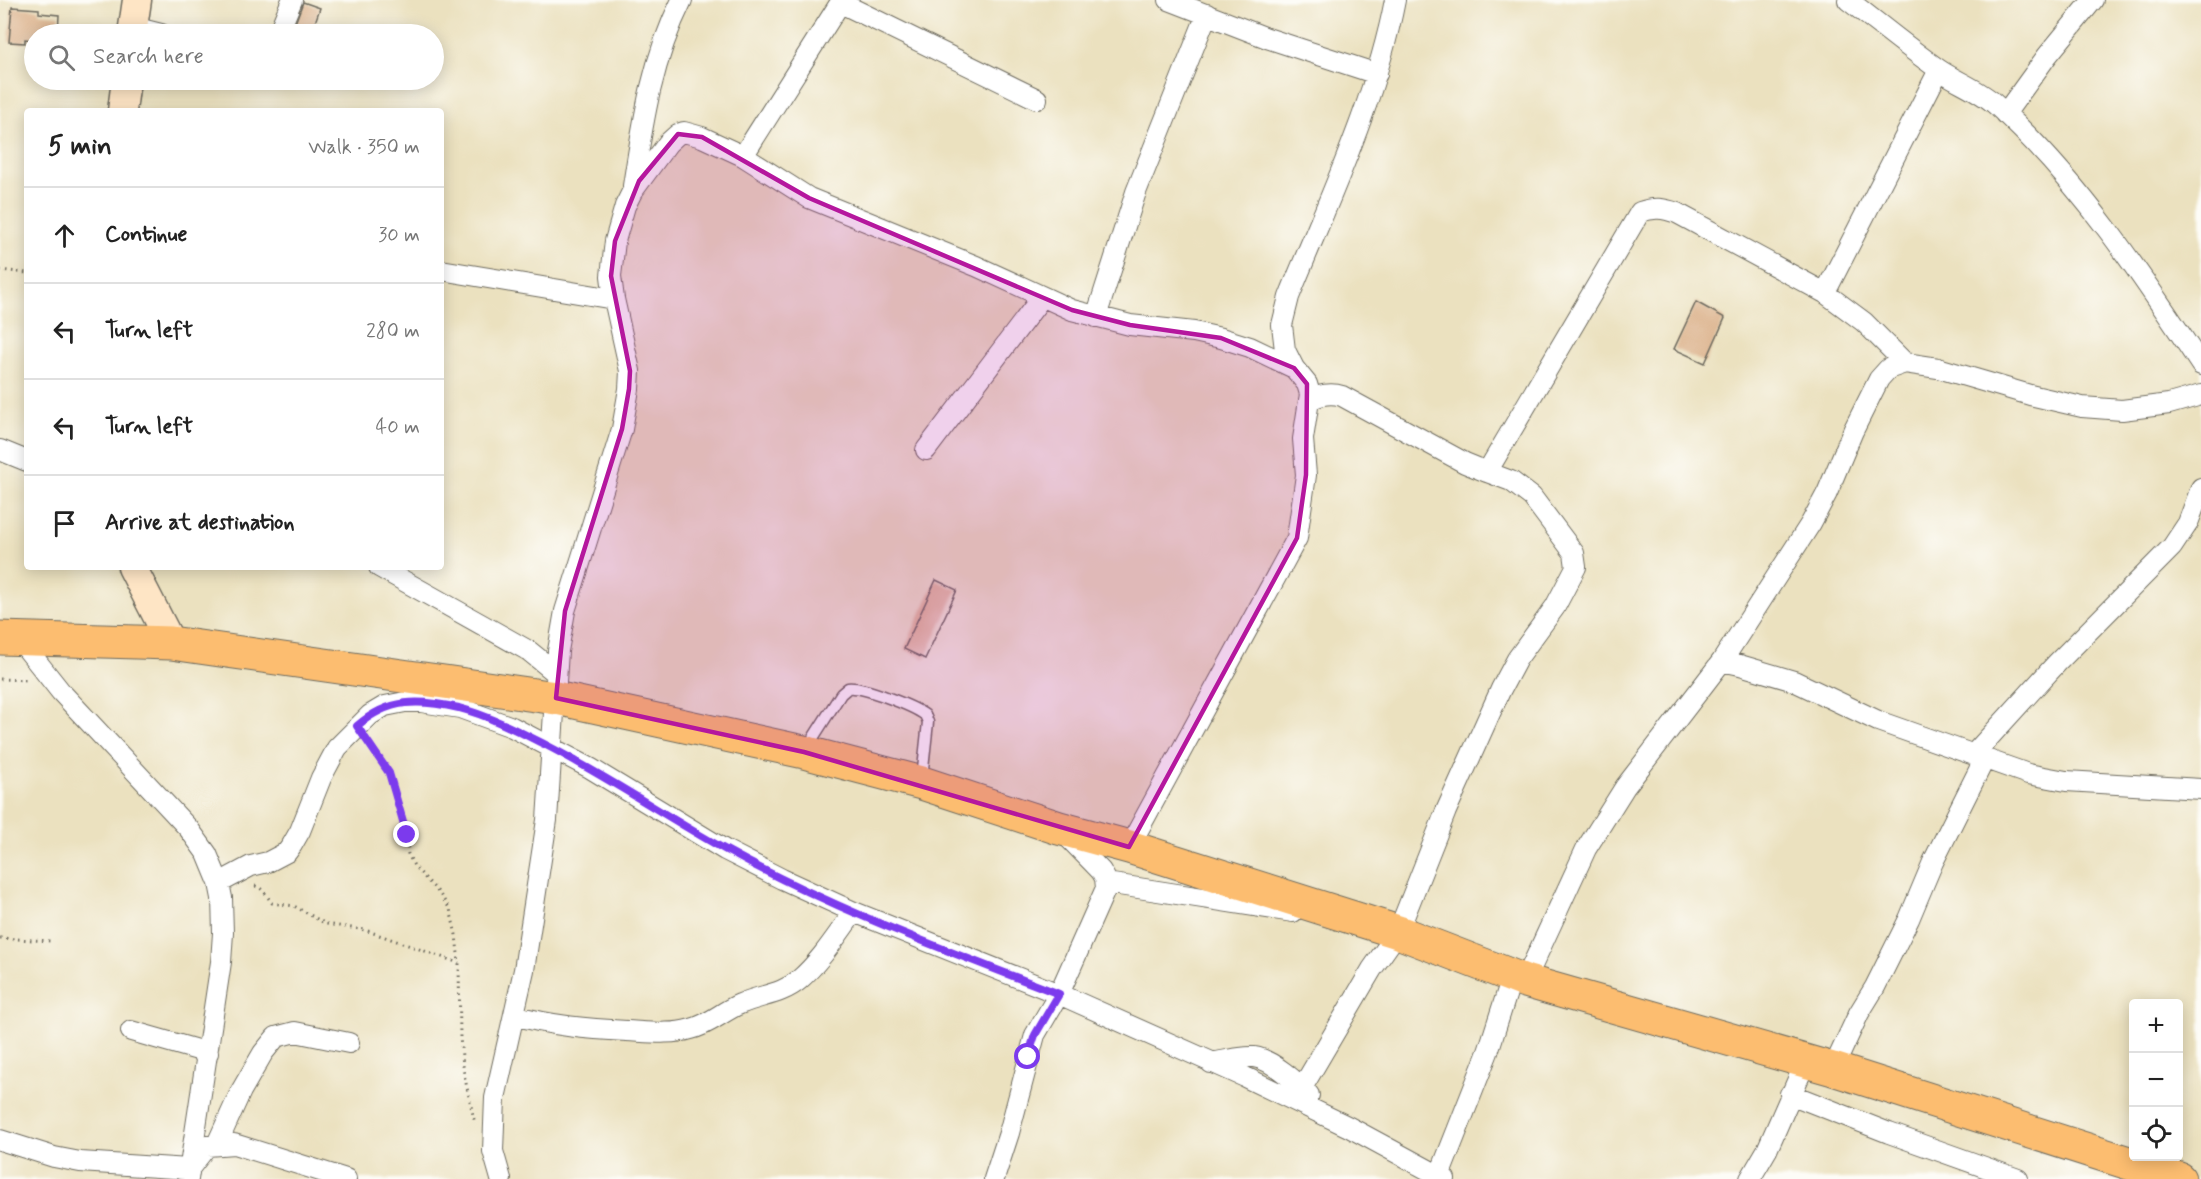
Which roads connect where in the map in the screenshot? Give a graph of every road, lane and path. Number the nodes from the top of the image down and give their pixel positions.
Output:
1 (292, 0) edge
2 (682, 0) edge
3 (1170, 0) edge
4 (1395, 0) edge
5 (1848, 0) edge
6 (2093, 0) edge
7 (841, 1) edge
8 (1207, 14) junction
9 (282, 24) edge
10 (1939, 70) junction
11 (1377, 74) junction
12 (125, 90) edge
13 (1037, 99) dead end
14 (122, 108) edge
15 (2006, 114) junction
16 (742, 156) junction
17 (632, 192) junction
18 (0, 270) edge
19 (444, 270) edge
20 (24, 273) edge
21 (1825, 294) junction
22 (1042, 297) junction
23 (614, 298) junction
24 (1096, 317) junction
25 (1905, 363) junction
26 (2201, 365) edge
27 (1294, 368) junction
28 (2201, 395) edge
29 (1309, 400) junction
30 (0, 450) edge
31 (926, 450) dead end
32 (24, 459) edge
33 (1487, 472) junction
34 (2201, 488) edge
35 (134, 570) edge
36 (384, 570) edge
37 (9, 639) edge
38 (171, 643) junction
39 (1722, 661) junction
40 (556, 685) junction
41 (357, 726) junction
42 (552, 748) junction
43 (804, 752) junction
44 (1979, 757) junction
45 (922, 783) junction
46 (2201, 789) edge
47 (1059, 828) junction
48 (1130, 847) junction
49 (1106, 883) junction
50 (220, 886) junction
51 (854, 912) junction
52 (1338, 913) junction
53 (1398, 932) junction
54 (0, 938) edge
55 (50, 941) dead end
56 (459, 963) junction
57 (1519, 979) junction
58 (1059, 994) junction
59 (513, 1015) junction
60 (131, 1031) dead end
61 (349, 1043) dead end
62 (208, 1053) junction
63 (1211, 1063) junction
64 (1820, 1065) junction
65 (1302, 1088) junction
66 (1790, 1094) junction
67 (1349, 1127) junction
68 (477, 1132) dead end
69 (0, 1140) edge
70 (217, 1144) junction
71 (189, 1174) edge
72 (1441, 1178) edge
73 (346, 1179) edge
74 (501, 1179) edge
75 (994, 1179) edge
76 (1750, 1179) edge
77 (2018, 1179) edge
78 (2179, 1179) edge

1 - 9 street
2 - 17 street
3 - 8 street
4 - 11 street
5 - 10 street
6 - 15 street
7 - 13 street
7 - 16 street
8 - 11 street
8 - 24 street
10 - 15 street
10 - 21 street
11 - 27 street
12 - 14 street
15 - 26 street
16 - 17 street
16 - 22 street
17 - 23 street
18 - 20 path
19 - 23 street
21 - 25 street
21 - 33 street
22 - 24 street
22 - 31 street
23 - 40 street
24 - 27 street
25 - 28 street
25 - 39 street
27 - 29 street
29 - 33 street
29 - 48 street
30 - 32 street
33 - 53 street
34 - 44 street
35 - 38 street
36 - 40 street
37 - 38 highway
37 - 50 street
38 - 40 highway
39 - 44 street
39 - 57 street
40 - 42 street
40 - 43 highway
41 - 42 street
41 - 50 street
41 - 56 path
42 - 51 street
42 - 59 street
43 - 45 highway
43 - 45 lane
44 - 46 street
44 - 64 street
45 - 47 highway
47 - 48 highway
47 - 49 street
48 - 52 highway
49 - 52 street
49 - 58 street
50 - 56 path
50 - 62 street
51 - 58 street
51 - 59 street
52 - 53 highway
53 - 57 highway
53 - 65 street
54 - 55 path
56 - 68 path
57 - 64 highway
57 - 72 street
58 - 63 street
58 - 75 street
59 - 74 street
60 - 62 street
61 - 70 street
62 - 71 street
63 - 65 street
63 - 67 street
64 - 66 street
64 - 78 highway
65 - 67 street
66 - 76 street
66 - 77 street
67 - 72 street
69 - 71 street
70 - 71 street
70 - 73 street

